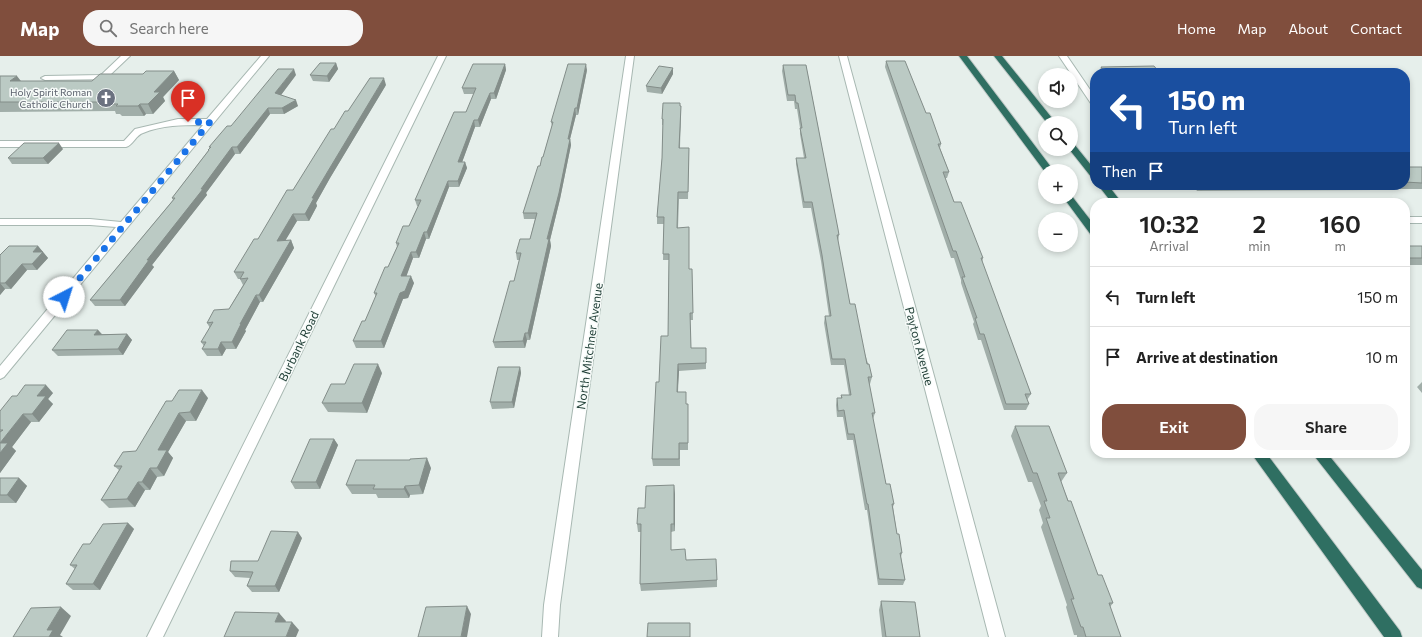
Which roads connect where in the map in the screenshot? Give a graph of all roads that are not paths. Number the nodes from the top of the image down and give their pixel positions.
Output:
1 (126, 56) edge
2 (265, 56) edge
3 (442, 56) edge
4 (630, 56) edge
5 (843, 56) edge
6 (1063, 56) edge
7 (966, 59) edge
8 (1000, 59) edge
9 (104, 77) junction
10 (117, 77) edge
11 (45, 78) dead end
12 (1090, 96) edge
13 (1046, 116) edge
14 (210, 122) junction
15 (0, 144) edge
16 (1078, 155) edge
17 (1044, 164) edge
18 (1090, 170) edge
19 (1106, 190) edge
20 (1113, 198) edge
21 (1073, 204) edge
22 (1410, 220) edge
23 (1422, 220) edge
24 (0, 222) edge
25 (124, 225) junction
26 (1090, 226) edge
27 (0, 374) edge
28 (1262, 458) edge
29 (1323, 458) edge
30 (1422, 582) edge
31 (155, 637) edge
32 (550, 637) edge
33 (998, 637) edge
34 (1394, 637) edge

1 - 9 street
2 - 14 street
3 - 31 street, Burbank Road
4 - 32 street, North Mitchner Avenue
5 - 33 street, Payton Avenue
6 - 12 street
7 - 17 highway
8 - 13 highway
9 - 10 street
9 - 11 street
14 - 15 street
14 - 25 street
16 - 18 highway
19 - 20 highway
21 - 26 highway
22 - 23 street
24 - 25 street
25 - 27 street
28 - 34 highway
29 - 30 highway

